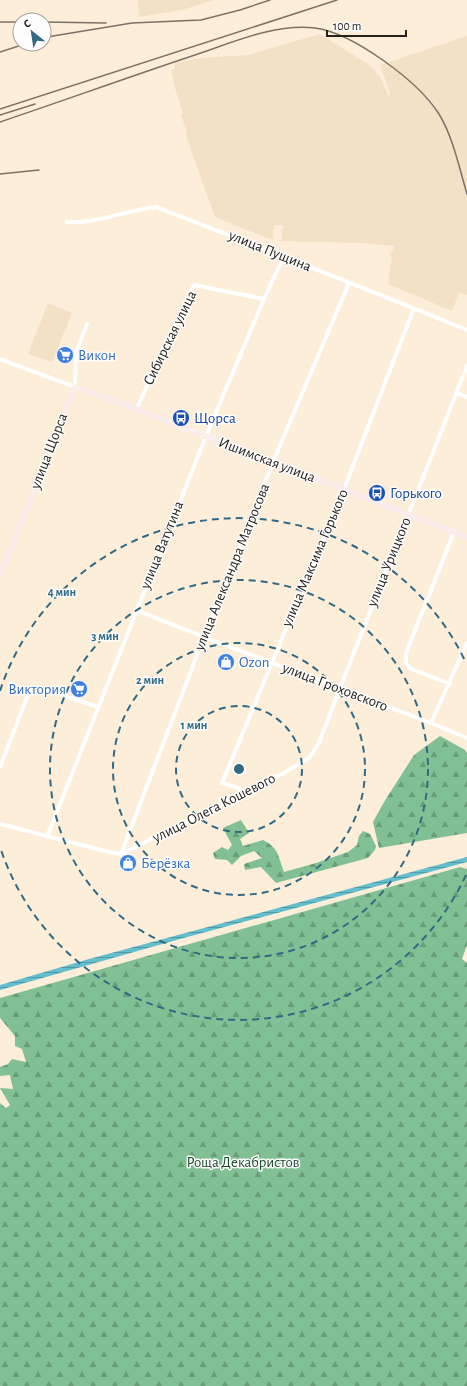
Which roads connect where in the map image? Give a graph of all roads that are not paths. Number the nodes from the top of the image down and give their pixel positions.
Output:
1 (67, 222) dead end
2 (284, 256) junction
3 (349, 283) junction
4 (264, 299) junction
5 (414, 308) junction
6 (87, 324) dead end
7 (467, 330) edge
8 (0, 359) edge
9 (467, 366) edge
10 (75, 387) junction
11 (456, 392) junction
12 (467, 397) edge
13 (136, 410) junction
14 (206, 436) junction
15 (273, 462) junction
16 (344, 489) junction
17 (408, 514) junction
18 (454, 532) junction
19 (467, 537) edge
20 (0, 575) edge
21 (136, 610) junction
22 (204, 637) junction
23 (467, 643) edge
24 (272, 663) junction
25 (450, 684) junction
26 (340, 688) junction
27 (98, 707) junction
28 (431, 723) junction
29 (467, 738) edge
30 (309, 758) joint
31 (0, 767) edge
32 (244, 793) junction
33 (0, 824) edge
34 (47, 837) junction
35 (121, 854) junction

1 - 2 street, улица Пущина
2 - 3 street, улица Пущина
2 - 4 street, улица Ватутина
3 - 5 street, улица Пущина
3 - 15 street, улица Александра Матросова
4 - 13 street, Сибирская улица
4 - 14 street, улица Ватутина
5 - 7 street, улица Пущина
5 - 16 street, улица Максима Горького
6 - 10 street, улица Щорса
8 - 10 street, Ишимская улица
9 - 11 street, улица Урицкого
10 - 13 main road, Ишимская улица
10 - 20 main road, улица Щорса
11 - 12 street
11 - 17 street, улица Урицкого
13 - 14 main road, Ишимская улица
14 - 15 main road, Ишимская улица
14 - 21 street, улица Ватутина
15 - 16 main road, Ишимская улица
15 - 22 street, улица Александра Матросова
16 - 17 main road, Ишимская улица
16 - 24 street, улица Максима Горького
17 - 18 main road, Ишимская улица
17 - 26 street, улица Урицкого
18 - 19 main road, Ишимская улица
18 - 25 street
21 - 22 street, улица Гроховского
21 - 27 street, улица Ватутина
22 - 24 street, улица Гроховского
22 - 35 street, улица Александра Матросова
23 - 25 street
24 - 26 street, улица Гроховского
24 - 32 street, улица Максима Горького
25 - 28 street
26 - 28 street, улица Гроховского
26 - 30 street, улица Урицкого
27 - 31 street
27 - 34 street, улица Ватутина
28 - 29 street, улица Гроховского
30 - 32 street, улица Олега Кошевого
32 - 35 street, улица Олега Кошевого
33 - 34 street
34 - 35 street

